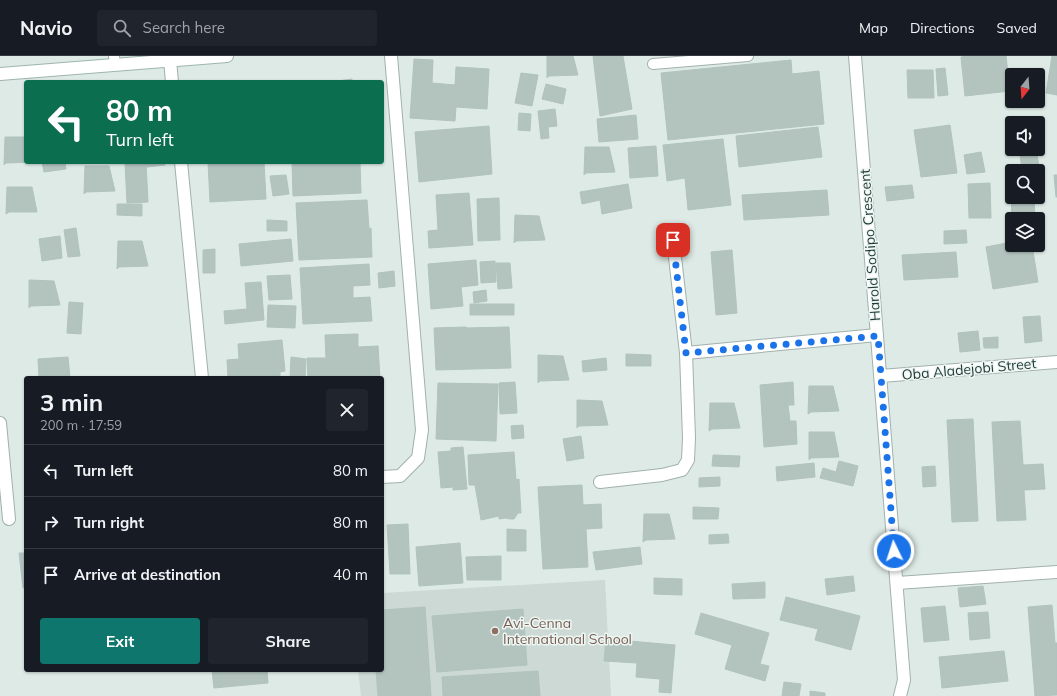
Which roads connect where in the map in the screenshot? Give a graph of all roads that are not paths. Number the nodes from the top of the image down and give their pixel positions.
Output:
1 (226, 56) edge
2 (391, 56) edge
3 (748, 56) edge
4 (856, 56) edge
5 (115, 60) edge
6 (170, 60) junction
7 (653, 64) dead end
8 (0, 74) edge
9 (172, 80) edge
10 (181, 164) edge
11 (673, 240) dead end
12 (878, 336) junction
13 (686, 353) junction
14 (1057, 362) edge
15 (202, 376) edge
16 (881, 376) junction
17 (0, 423) edge
18 (384, 477) edge
19 (600, 482) dead end
20 (9, 520) dead end
21 (1057, 572) edge
22 (897, 583) junction
23 (900, 696) edge

1 - 6 street
2 - 18 street
3 - 7 lane
4 - 12 street, Harold Sodipo Crescent
5 - 6 street
5 - 8 street
6 - 9 street
10 - 15 street
11 - 13 street
12 - 13 street
12 - 16 street, Harold Sodipo Crescent
13 - 19 street
14 - 16 street, Oba Aladejobi Street
16 - 22 street, Harold Sodipo Crescent
17 - 20 street
21 - 22 street
22 - 23 street, Harold Sodipo Crescent

